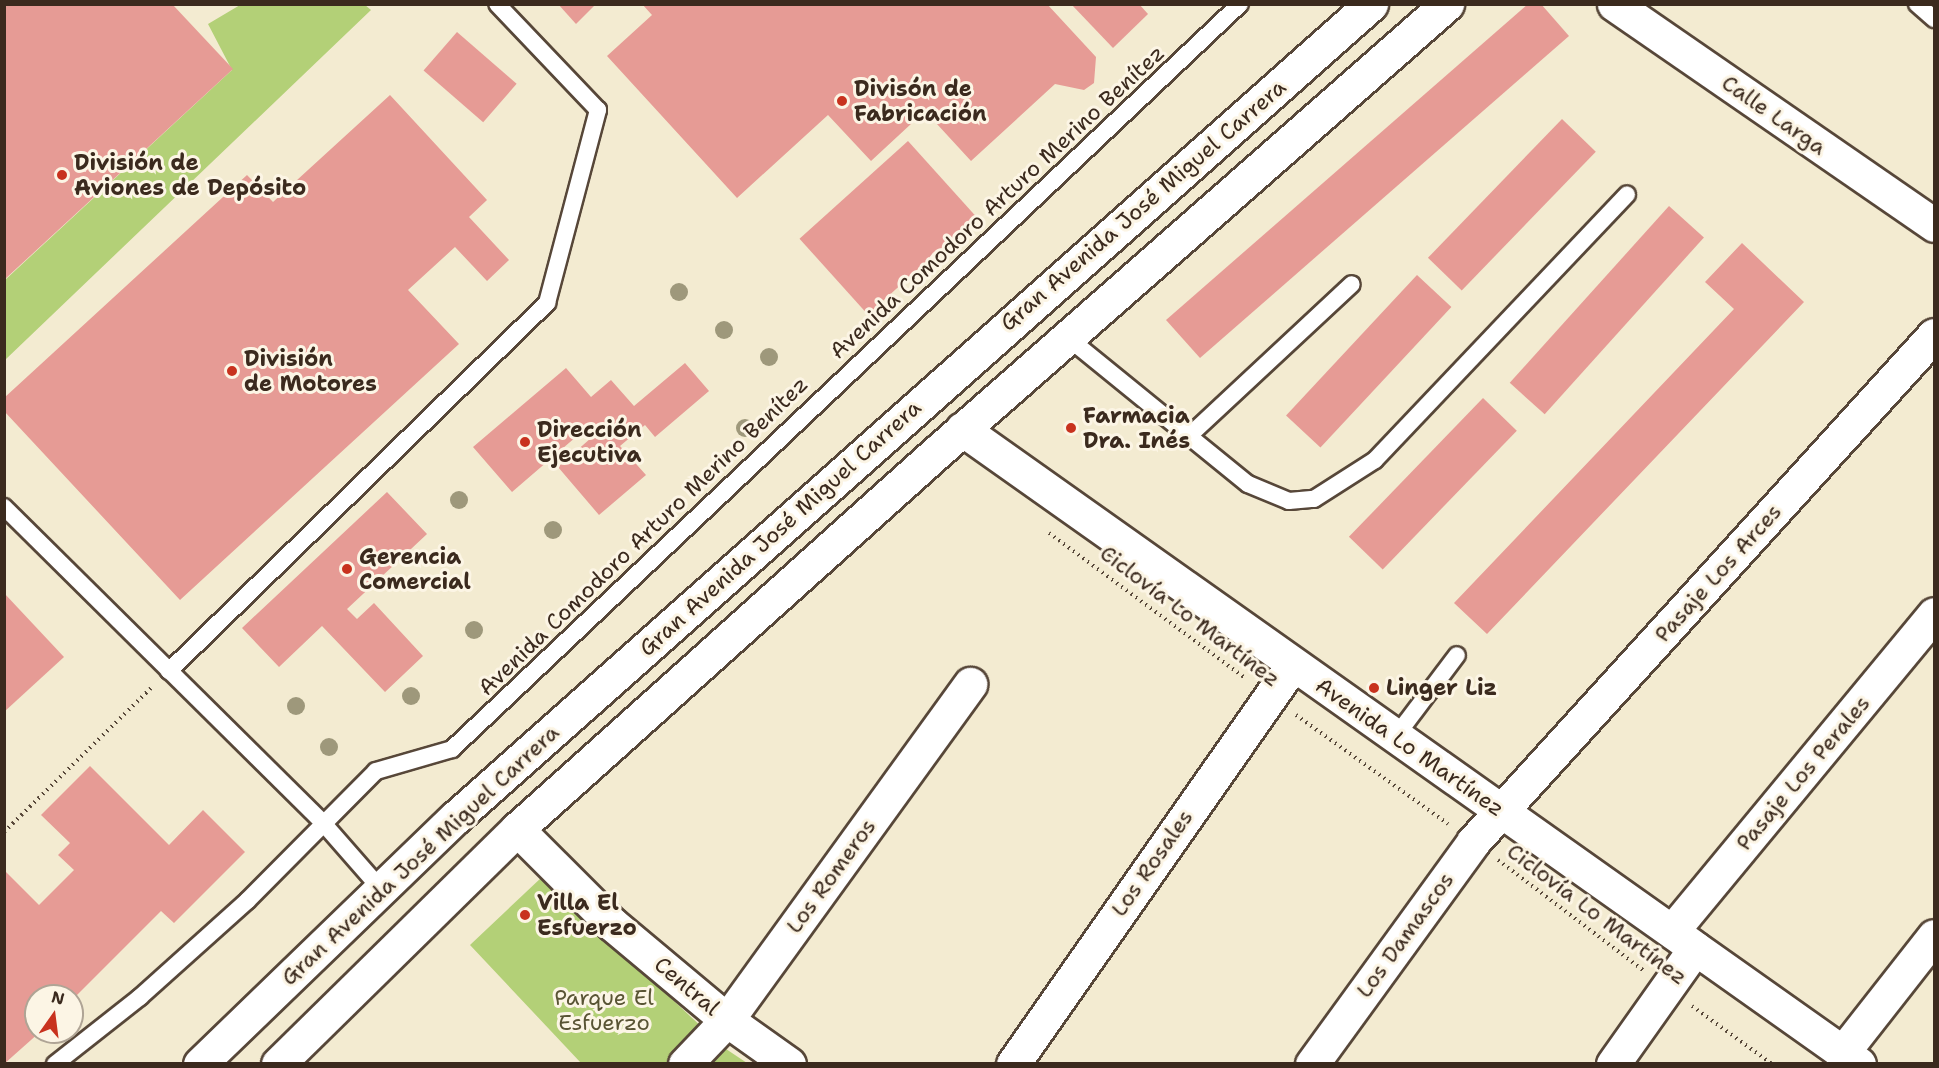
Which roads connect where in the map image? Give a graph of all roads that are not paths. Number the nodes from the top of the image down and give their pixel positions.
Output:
1 (496, 4) edge
2 (1240, 4) edge
3 (1371, 4) edge
4 (1447, 4) edge
5 (1614, 4) edge
6 (1917, 4) edge
7 (1935, 20) edge
8 (1627, 194) dead end
9 (1935, 225) edge
10 (1352, 284) dead end
11 (1935, 335) edge
12 (1067, 337) junction
13 (955, 371) junction
14 (962, 429) junction
15 (1190, 435) junction
16 (4, 507) edge
17 (1935, 614) edge
18 (1457, 655) dead end
19 (1293, 664) junction
20 (169, 671) junction
21 (970, 684) dead end
22 (1396, 736) junction
23 (1501, 811) junction
24 (456, 817) junction
25 (324, 824) junction
26 (517, 829) junction
27 (381, 889) junction
28 (1935, 936) edge
29 (1684, 940) junction
30 (727, 1020) junction
31 (1851, 1058) edge
32 (55, 1064) edge
33 (200, 1064) edge
34 (278, 1064) edge
35 (686, 1064) edge
36 (789, 1064) edge
37 (1013, 1064) edge
38 (1312, 1064) edge
39 (1613, 1064) edge

1 - 20 lane
2 - 25 lane, Avenida Comodoro Arturo Merino Benítez
3 - 13 main road, Gran Avenida José Miguel Carrera
4 - 12 main road
5 - 9 main road, Calle Larga
6 - 7 lane
8 - 15 lane
10 - 15 lane
11 - 23 main road, Pasaje Los Arces
12 - 14 main road
12 - 15 lane
13 - 14 main road
13 - 24 main road, Gran Avenida José Miguel Carrera
14 - 19 main road, Avenida Lo Martínez
14 - 26 main road
16 - 20 lane
17 - 29 main road, Pasaje Los Perales
18 - 22 lane
19 - 22 main road, Avenida Lo Martínez
19 - 37 main road, Los Rosales
20 - 25 lane
21 - 30 main road, Los Romeros
22 - 23 main road, Avenida Lo Martínez
23 - 29 main road, Avenida Lo Martínez
23 - 38 main road, Los Damascos
24 - 26 main road
24 - 27 main road, Gran Avenida José Miguel Carrera
25 - 27 lane
25 - 32 lane, Avenida Comodoro Arturo Merino Benítez
26 - 30 main road, Central
26 - 34 main road
27 - 33 main road, Gran Avenida José Miguel Carrera
28 - 31 main road
29 - 31 main road, Avenida Lo Martínez
29 - 39 main road, Pasaje Los Perales
30 - 35 main road, Los Romeros
30 - 36 main road, Central

